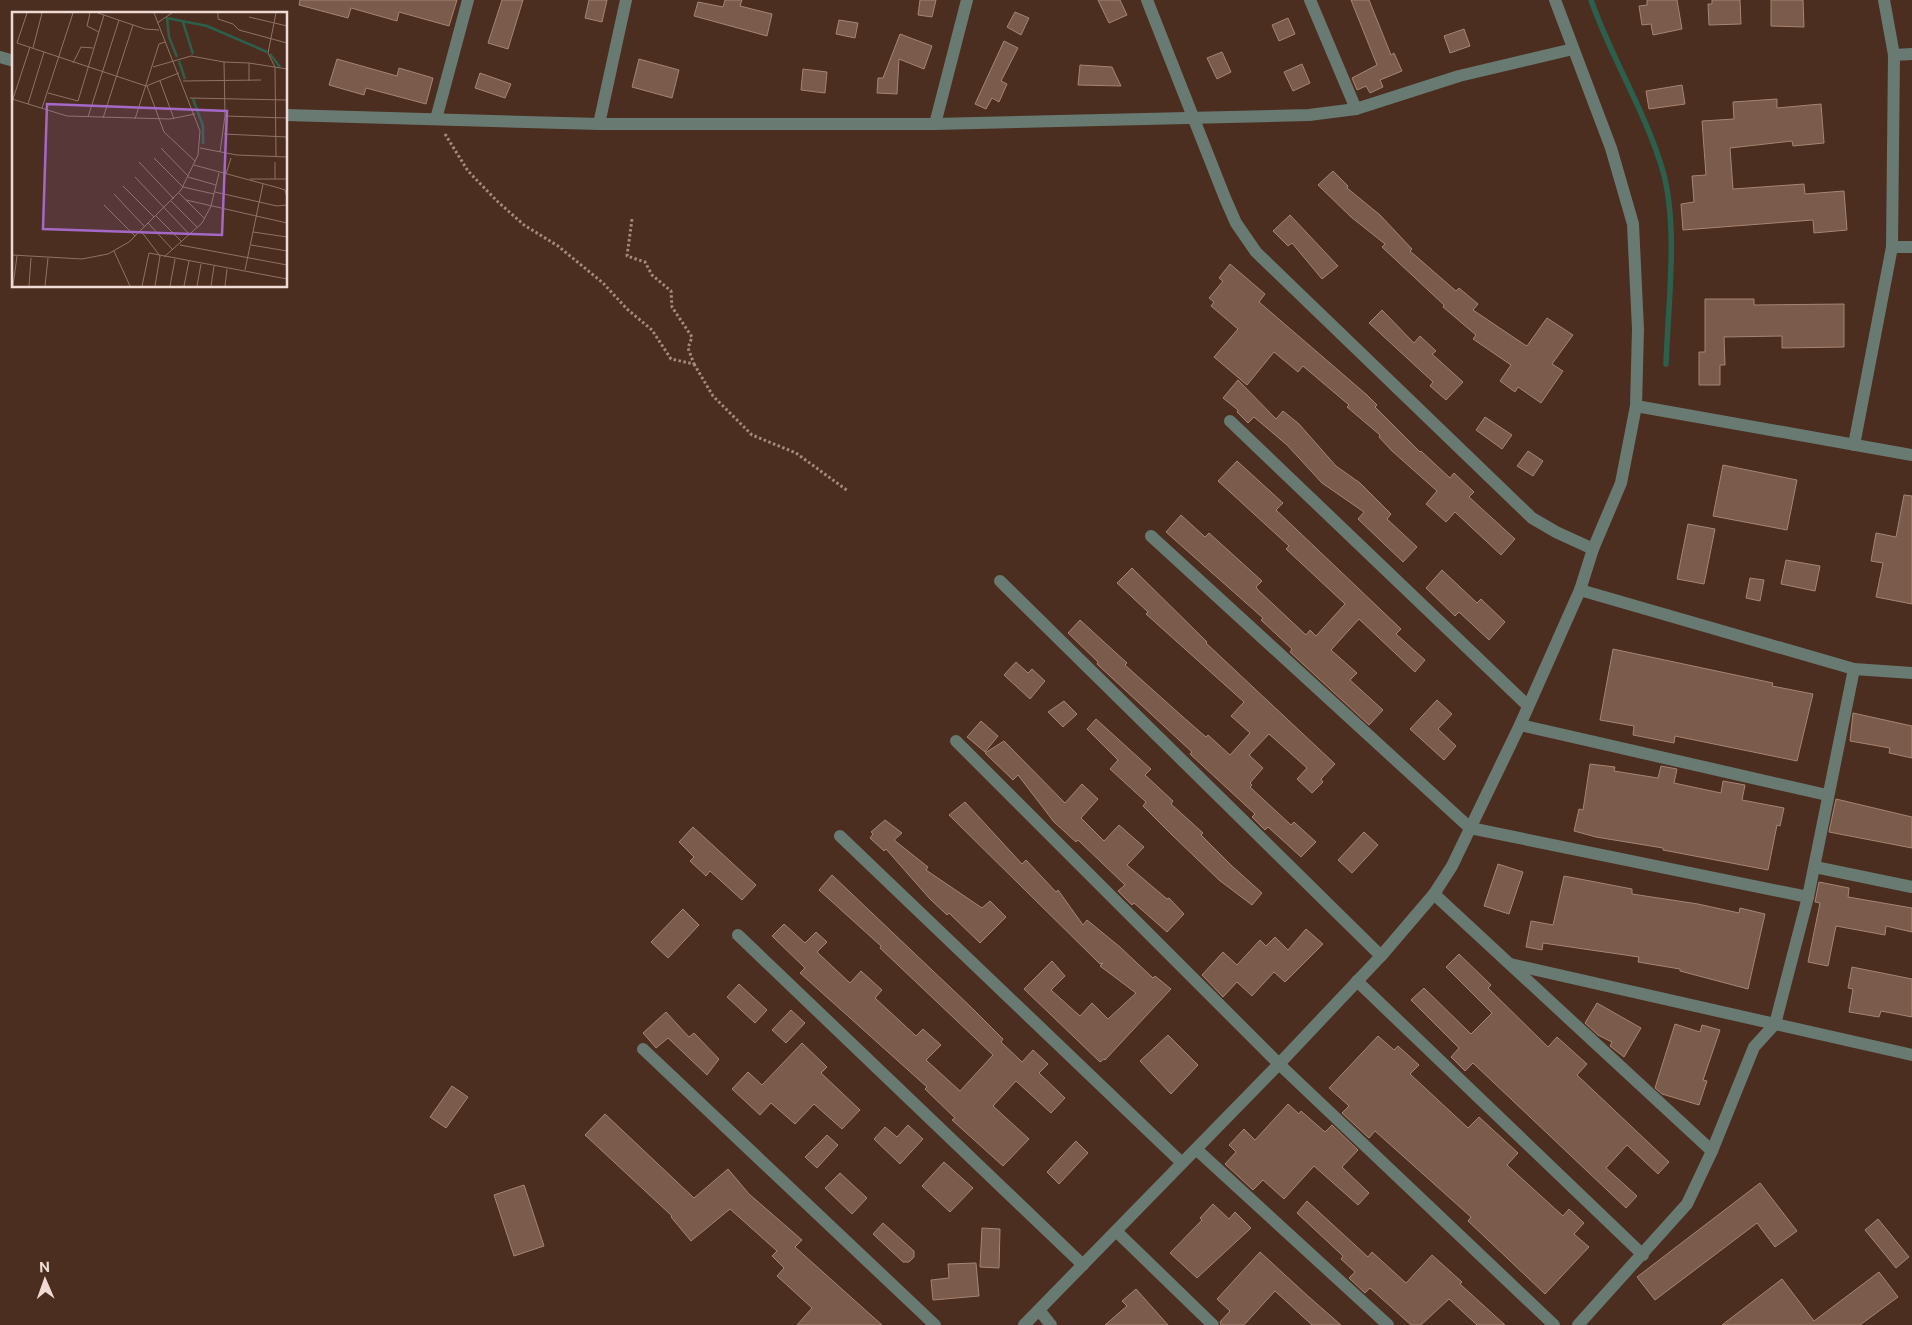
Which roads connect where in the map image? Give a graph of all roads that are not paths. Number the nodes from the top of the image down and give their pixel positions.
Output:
1 (468, 0) edge
2 (626, 0) edge
3 (967, 0) edge
4 (1147, 0) edge
5 (1310, 0) edge
6 (1556, 0) edge
7 (1884, 0) edge
8 (1573, 49) junction
9 (1912, 54) edge
10 (1894, 55) junction
11 (1356, 109) junction
12 (288, 115) edge
13 (1194, 116) junction
14 (436, 119) junction
15 (599, 124) junction
16 (934, 124) junction
17 (1892, 247) junction
18 (1912, 247) edge
19 (1636, 406) junction
20 (1230, 421) dead end
21 (1854, 445) junction
22 (1912, 455) edge
23 (1151, 536) dead end
24 (1593, 549) junction
25 (1000, 581) dead end
26 (1580, 590) junction
27 (1854, 669) junction
28 (1912, 673) edge
29 (1528, 706) junction
30 (1520, 725) junction
31 (956, 741) dead end
32 (1827, 795) junction
33 (1470, 828) junction
34 (840, 836) dead end
35 (1815, 867) junction
36 (1912, 887) edge
37 (1434, 894) junction
38 (1808, 897) junction
39 (738, 935) dead end
40 (1381, 956) junction
41 (1510, 964) junction
42 (1357, 981) junction
43 (1775, 1024) junction
44 (643, 1049) dead end
45 (1912, 1055) edge
46 (1279, 1064) junction
47 (1196, 1149) junction
48 (1712, 1151) junction
49 (1182, 1163) junction
50 (1116, 1231) junction
51 (1643, 1255) junction
52 (1083, 1265) junction
53 (1039, 1310) junction
54 (935, 1325) edge
55 (1024, 1325) edge
56 (1051, 1325) edge
57 (1212, 1325) edge
58 (1388, 1325) edge
59 (1554, 1325) edge
60 (1578, 1325) edge

1 - 14 street
2 - 15 street
3 - 16 street
4 - 13 street
5 - 11 street
6 - 8 street
7 - 10 street
8 - 11 street
8 - 19 street
9 - 10 street
10 - 17 street
11 - 13 street
12 - 14 street
13 - 16 street
13 - 24 street
14 - 15 street
15 - 16 street
17 - 18 street
17 - 21 street
19 - 21 street
19 - 24 street
20 - 29 street
21 - 22 street
23 - 33 street
24 - 26 street
25 - 40 street
26 - 27 street
26 - 29 street
27 - 28 street
27 - 32 street
29 - 30 street
30 - 32 street
30 - 33 street
31 - 46 street
32 - 35 street
33 - 37 street
33 - 38 street
34 - 49 street
35 - 36 street
35 - 38 street
37 - 40 street
37 - 41 street
38 - 43 street
39 - 52 street
40 - 42 street
41 - 43 street
41 - 48 street
42 - 46 street
42 - 51 street
43 - 45 street
43 - 48 street
44 - 54 street
46 - 47 street
46 - 59 street
47 - 49 street
47 - 58 street
48 - 51 street
49 - 50 street
50 - 52 street
50 - 57 street
51 - 60 street
52 - 53 street
53 - 55 street
53 - 56 street

